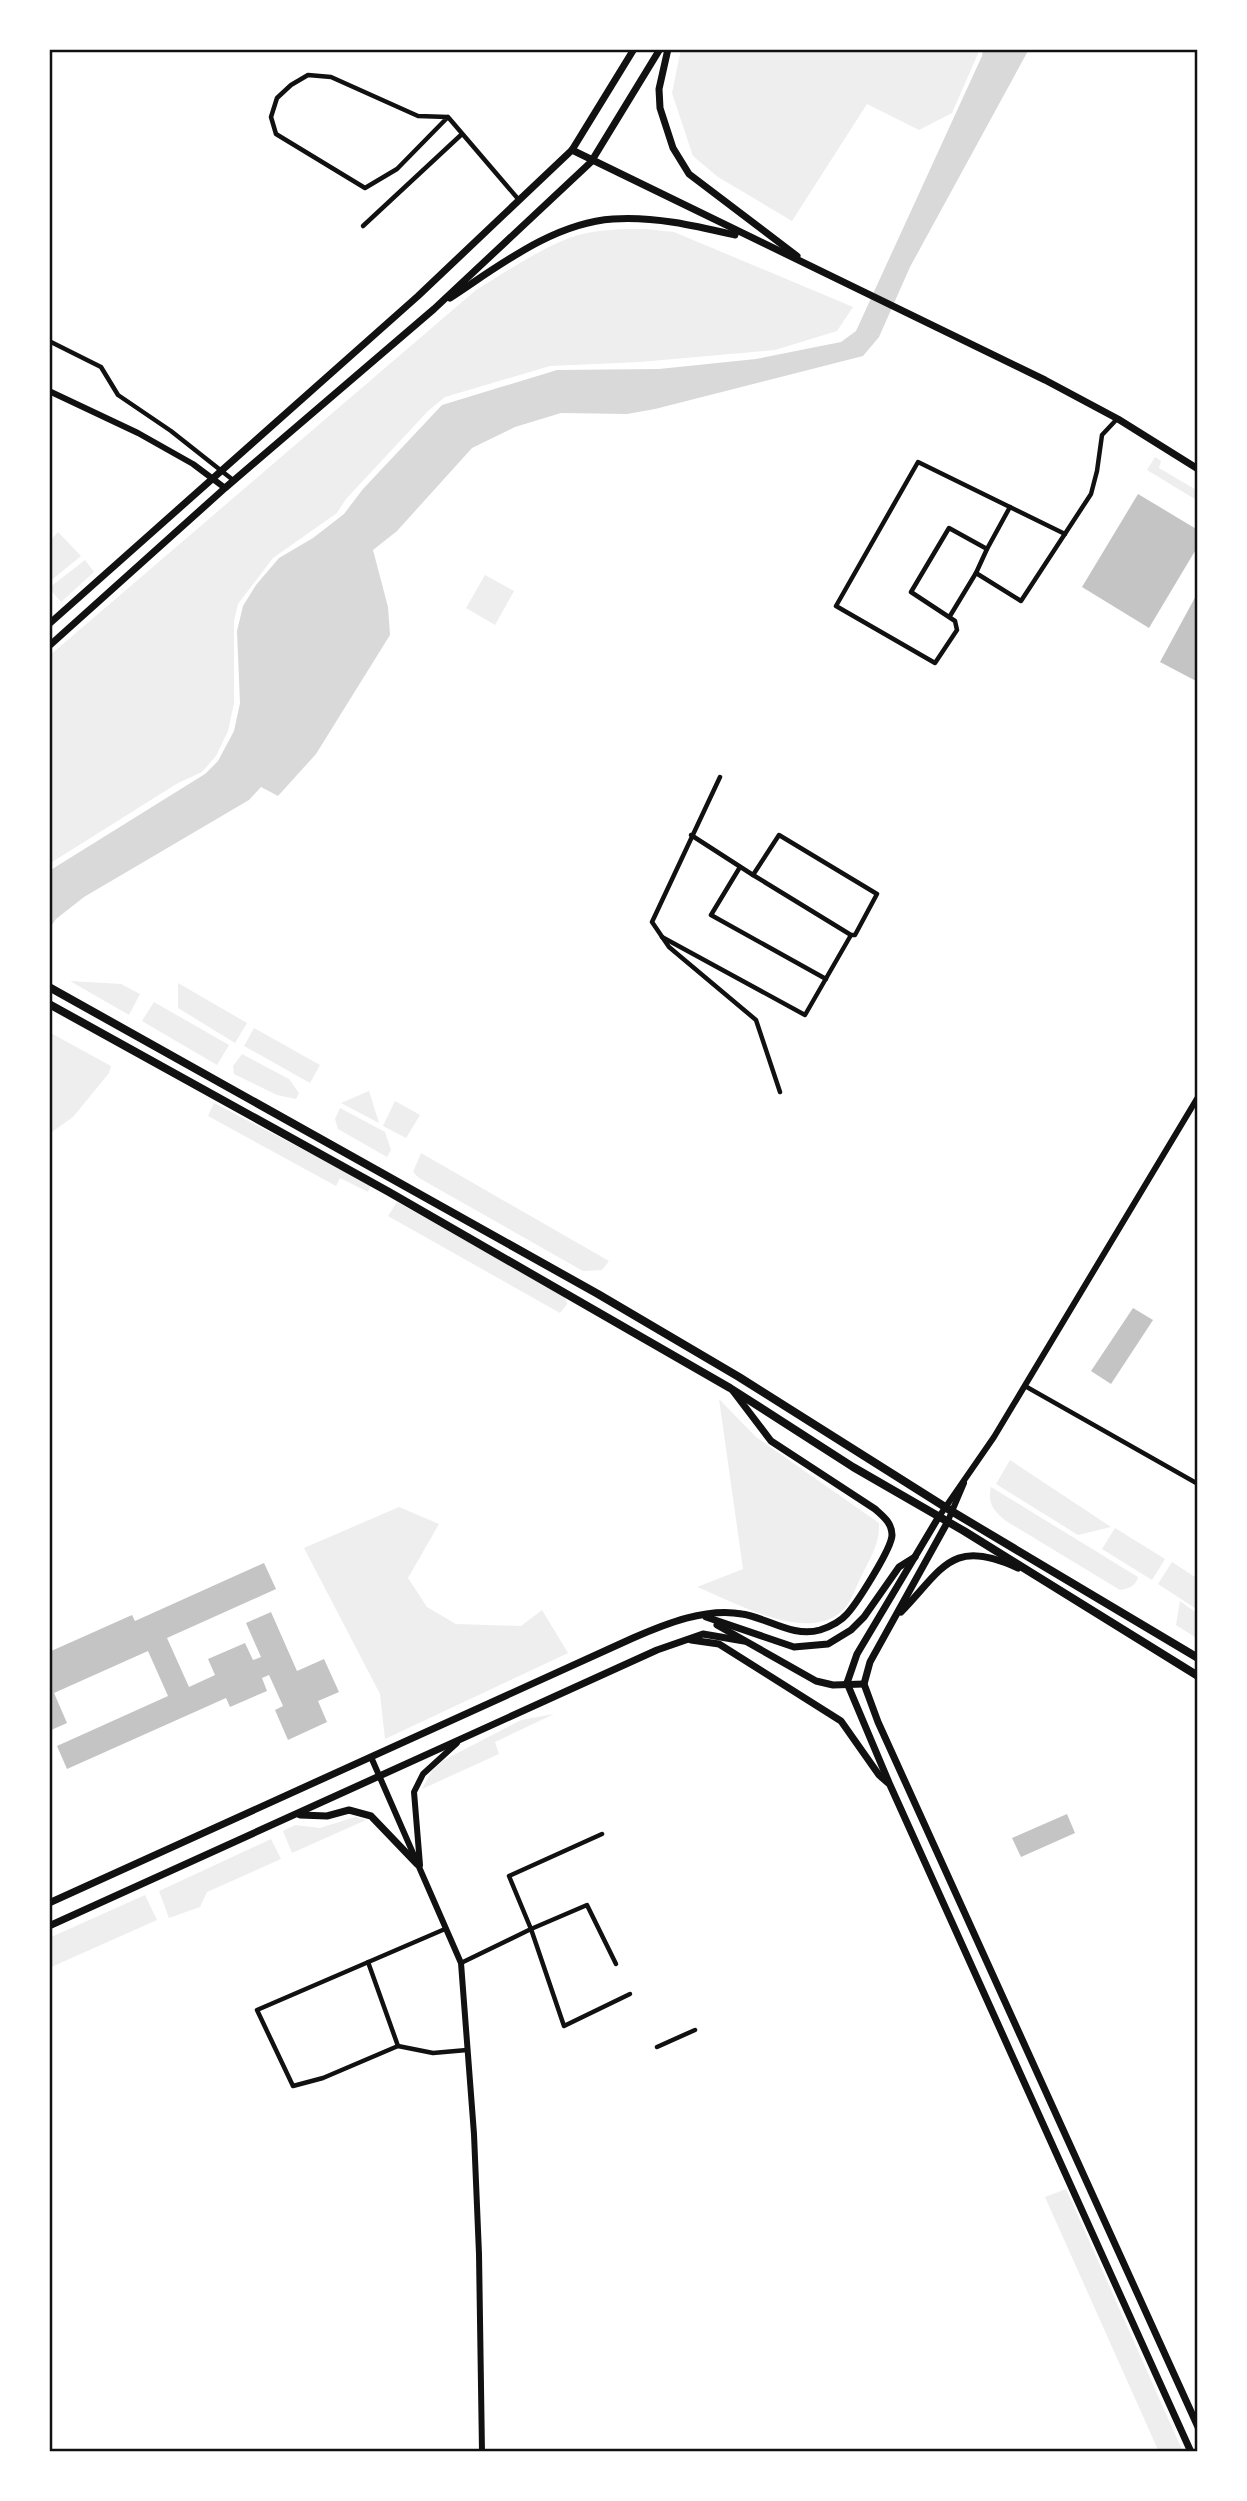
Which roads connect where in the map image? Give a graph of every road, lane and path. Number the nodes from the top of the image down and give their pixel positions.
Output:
1 (634, 49) edge
2 (660, 49) edge
3 (668, 49) edge
4 (447, 117) junction
5 (462, 134) junction
6 (572, 150) junction
7 (592, 162) junction
8 (519, 200) junction
9 (363, 226) dead end
10 (750, 239) junction
11 (808, 265) junction
12 (434, 309) junction
13 (49, 341) edge
14 (49, 391) edge
15 (1118, 418) junction
16 (1198, 469) edge
17 (221, 472) junction
18 (212, 480) junction
19 (234, 481) junction
20 (225, 488) junction
21 (1010, 507) junction
22 (1065, 534) junction
23 (987, 549) junction
24 (976, 573) junction
25 (950, 616) junction
26 (49, 624) edge
27 (49, 646) edge
28 (720, 778) dead end
29 (691, 835) junction
30 (740, 867) junction
31 (753, 875) junction
32 (851, 935) junction
33 (662, 937) junction
34 (826, 979) junction
35 (49, 988) edge
36 (49, 1004) edge
37 (780, 1092) dead end
38 (1198, 1097) edge
39 (1025, 1386) junction
40 (730, 1388) junction
41 (966, 1476) junction
42 (1198, 1484) edge
43 (945, 1506) junction
44 (953, 1512) junction
45 (938, 1518) junction
46 (947, 1523) junction
47 (915, 1558) junction
48 (1047, 1583) junction
49 (702, 1616) junction
50 (894, 1620) junction
51 (683, 1639) junction
52 (744, 1641) junction
53 (1198, 1658) edge
54 (1198, 1676) edge
55 (847, 1683) junction
56 (864, 1684) junction
57 (457, 1742) junction
58 (371, 1757) junction
59 (379, 1778) junction
60 (890, 1785) junction
61 (296, 1815) junction
62 (602, 1834) dead end
63 (417, 1864) junction
64 (421, 1874) junction
65 (49, 1902) edge
66 (49, 1926) edge
67 (446, 1928) junction
68 (531, 1929) junction
69 (368, 1962) junction
70 (461, 1963) junction
71 (616, 1964) dead end
72 (630, 1994) dead end
73 (695, 2030) dead end
74 (398, 2046) junction
75 (657, 2048) dead end
76 (467, 2050) junction
77 (1198, 2427) edge
78 (481, 2452) edge
79 (1191, 2452) edge

1 - 6 main road
2 - 7 main road
3 - 11 main road
4 - 4 street
4 - 5 street
5 - 8 street
5 - 9 street
6 - 7 main road
6 - 8 main road
7 - 10 main road
7 - 12 main road
8 - 17 main road
10 - 11 main road
10 - 12 main road
11 - 15 main road
12 - 19 main road
13 - 17 street
14 - 18 street
15 - 16 main road
15 - 22 street
17 - 18 main road
17 - 19 street
18 - 20 street
18 - 26 main road
19 - 20 main road
20 - 27 main road
21 - 22 street
21 - 23 street
21 - 25 street
22 - 24 street
23 - 24 street
23 - 25 street
24 - 25 street
28 - 29 street
29 - 30 street
29 - 33 street
30 - 31 street
30 - 34 street
31 - 32 street
31 - 32 street
32 - 34 street
33 - 34 street
33 - 37 street
35 - 43 main road
36 - 40 main road
38 - 39 street
39 - 41 street
39 - 42 street
40 - 45 main road
40 - 49 main road
41 - 43 street
41 - 44 street
43 - 44 main road
43 - 45 street
44 - 46 street
44 - 53 main road
45 - 46 main road
45 - 47 main road
46 - 48 main road
46 - 50 main road
47 - 49 main road
47 - 55 main road
48 - 50 main road
48 - 54 main road
49 - 52 main road
49 - 58 main road
50 - 56 main road
51 - 52 main road
51 - 57 main road
51 - 60 main road
52 - 55 main road
55 - 56 main road
55 - 60 main road
56 - 77 main road
57 - 59 main road
57 - 64 street
58 - 59 street
58 - 65 main road
59 - 61 main road
59 - 63 street
60 - 79 main road
61 - 63 main road
61 - 66 main road
62 - 68 street
63 - 64 street
64 - 67 street
67 - 69 street
67 - 70 street
68 - 70 street
68 - 71 street
68 - 72 street
69 - 74 street
69 - 74 street
70 - 76 street
73 - 75 street
74 - 76 street
76 - 78 street

